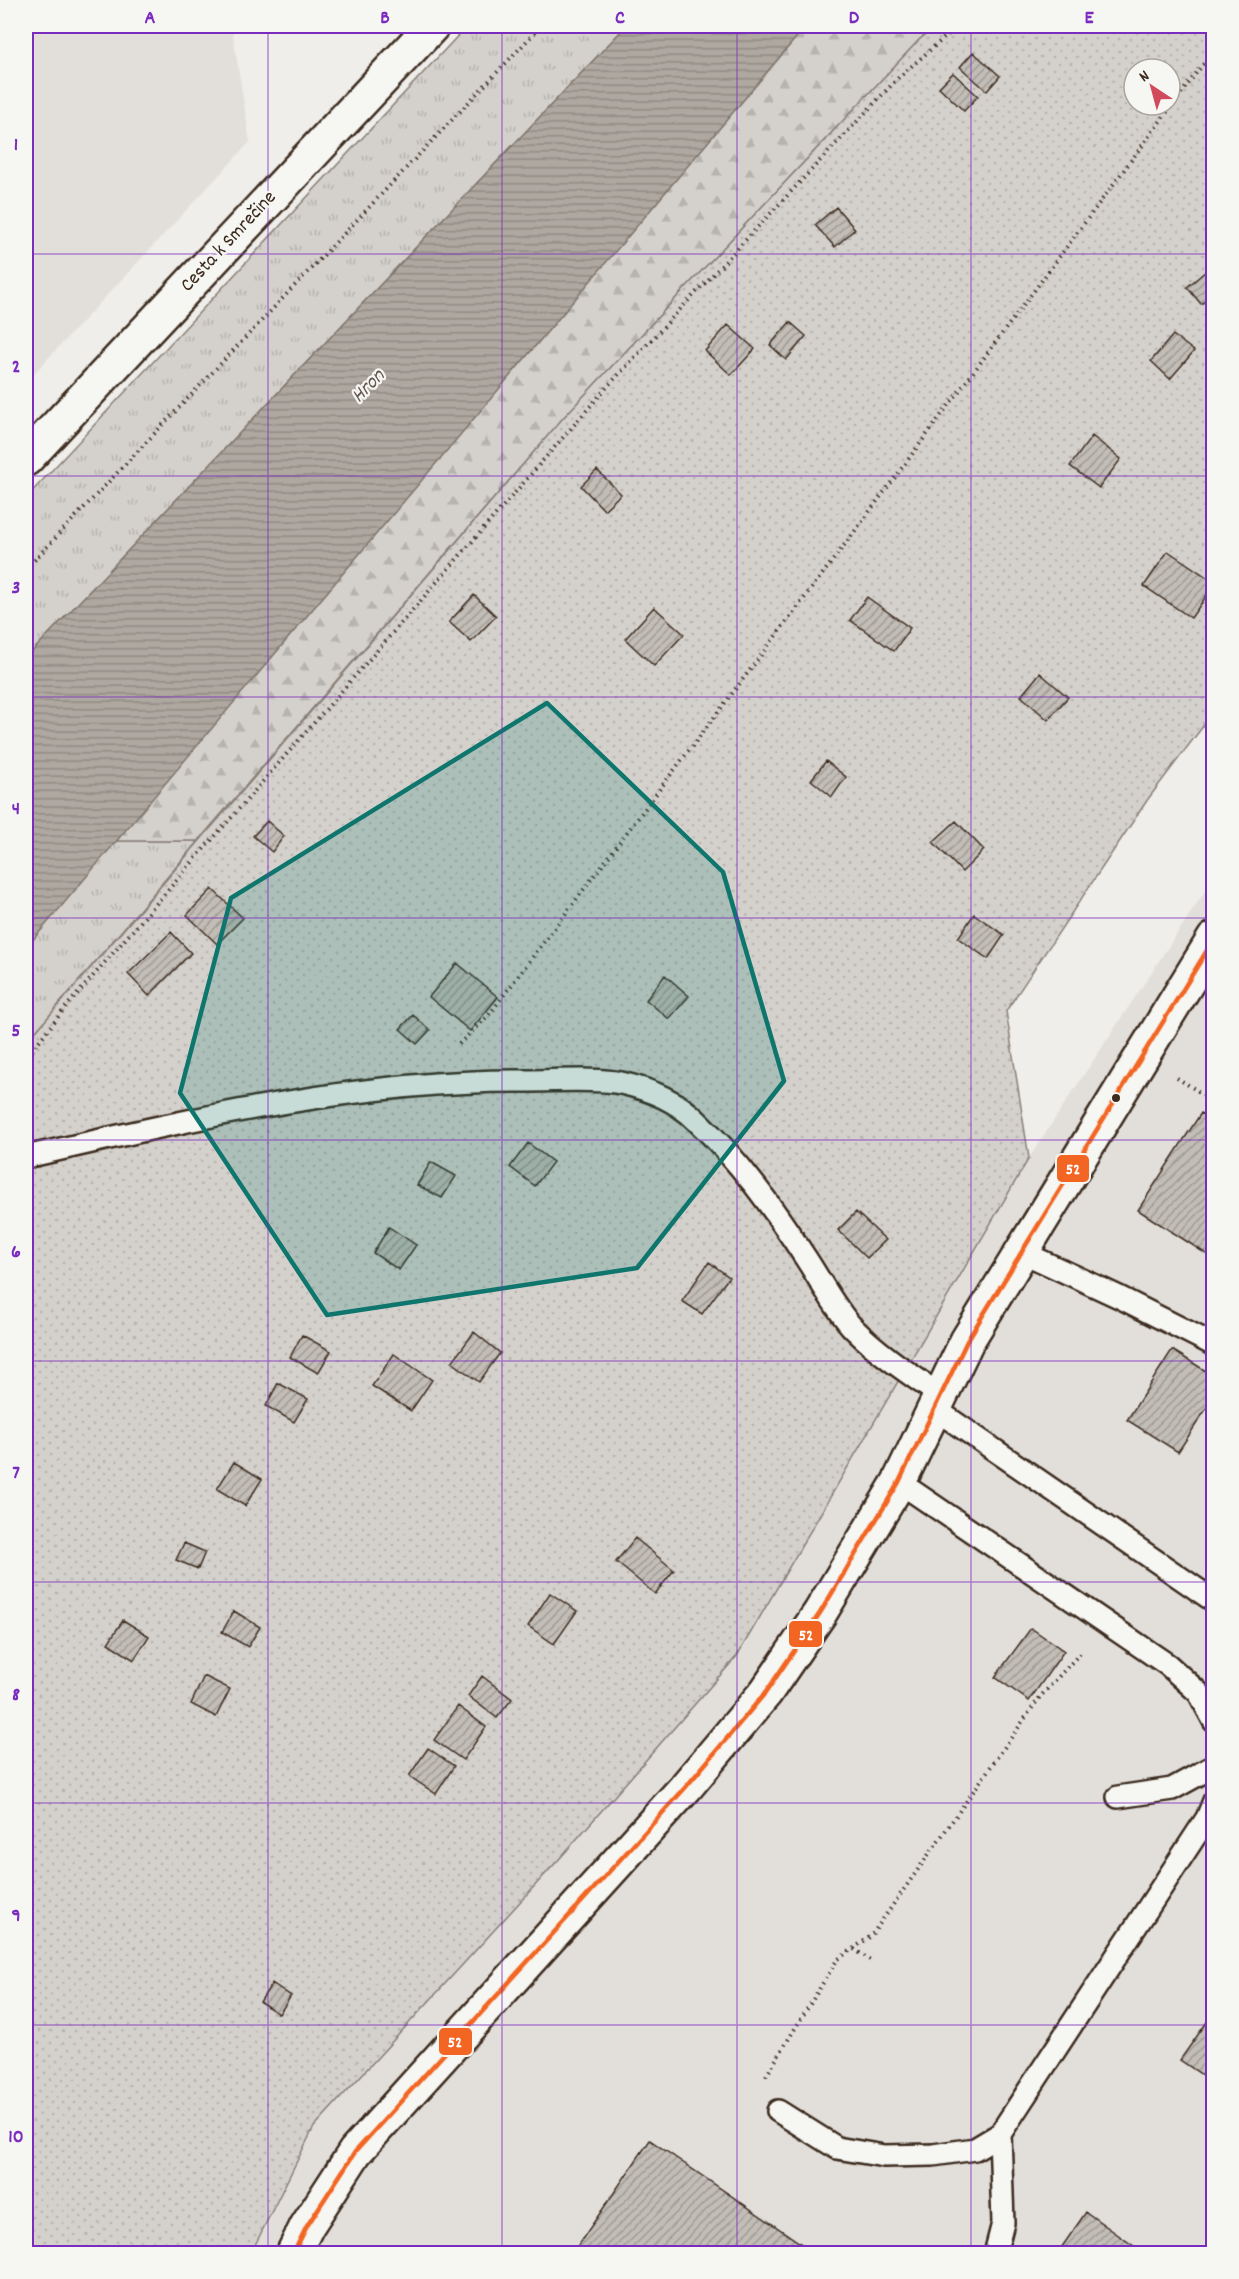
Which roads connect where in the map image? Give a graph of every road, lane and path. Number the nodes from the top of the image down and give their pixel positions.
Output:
1 (432, 26) edge
2 (541, 26) edge
3 (958, 26) edge
4 (1214, 53) edge
5 (26, 459) edge
6 (26, 569) edge
7 (1214, 939) edge
8 (452, 1051) dead end
9 (26, 1061) edge
10 (1169, 1073) dead end
11 (1214, 1101) edge
12 (26, 1157) edge
13 (1022, 1252) junction
14 (1214, 1346) edge
15 (938, 1403) junction
16 (899, 1482) junction
17 (1214, 1601) edge
18 (1104, 1621) junction
19 (1214, 1720) edge
20 (1214, 1766) edge
21 (1118, 1797) dead end
22 (1214, 1801) edge
23 (854, 1948) junction
24 (870, 1960) dead end
25 (778, 2111) joint
26 (1000, 2134) junction
27 (293, 2253) edge
28 (995, 2253) edge

1 - 5 street, Cesta k Smrečine
2 - 6 path
3 - 9 path
4 - 8 path
7 - 13 street
10 - 11 path
12 - 15 lane
13 - 14 lane
13 - 15 street
15 - 16 street
15 - 17 lane
16 - 18 lane
16 - 27 street
18 - 19 lane
18 - 23 path
20 - 21 lane
22 - 26 lane
23 - 24 path
23 - 25 path
25 - 26 lane
26 - 28 lane

